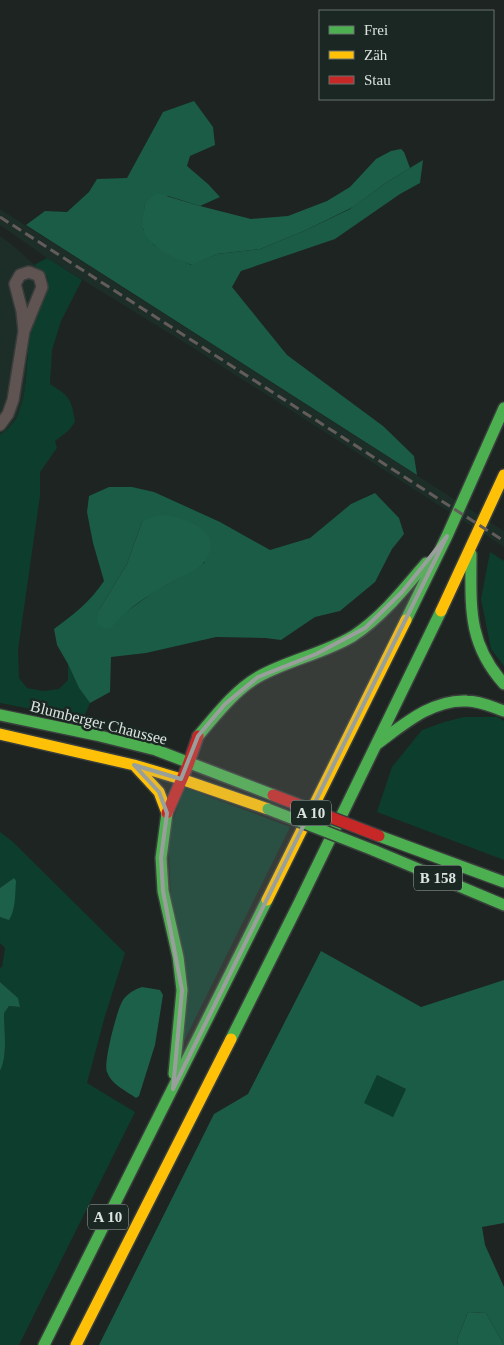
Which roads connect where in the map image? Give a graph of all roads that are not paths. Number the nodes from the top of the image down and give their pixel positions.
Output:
1 (24, 331) dead end
2 (504, 408) edge
3 (0, 425) edge
4 (504, 475) edge
5 (447, 536) junction
6 (471, 550) junction
7 (504, 684) edge
8 (504, 710) edge
9 (0, 715) edge
10 (0, 734) edge
11 (198, 736) junction
12 (376, 745) junction
13 (156, 750) junction
14 (190, 763) junction
15 (134, 765) junction
16 (181, 779) junction
17 (167, 813) junction
18 (504, 882) edge
19 (504, 905) edge
20 (173, 1089) junction
21 (44, 1345) edge
22 (76, 1345) edge

1 - 3 street
2 - 5 main road, A 10
4 - 6 main road, A 10
5 - 11 main road
5 - 20 main road, A 10
6 - 7 main road
6 - 12 main road, A 10
8 - 12 main road
9 - 13 main road, Blumberger Chaussee / B 158
10 - 15 main road, Blumberger Chaussee / B 158
11 - 13 main road
11 - 14 main road
12 - 22 main road, A 10
13 - 14 main road, Blumberger Chaussee / B 158
14 - 16 main road
14 - 18 main road, Blumberger Chaussee / B 158, bridge
15 - 16 main road, Blumberger Chaussee / B 158
15 - 17 main road
16 - 17 main road
16 - 19 main road, Blumberger Chaussee / B 158, bridge
17 - 20 main road
20 - 21 main road, A 10

